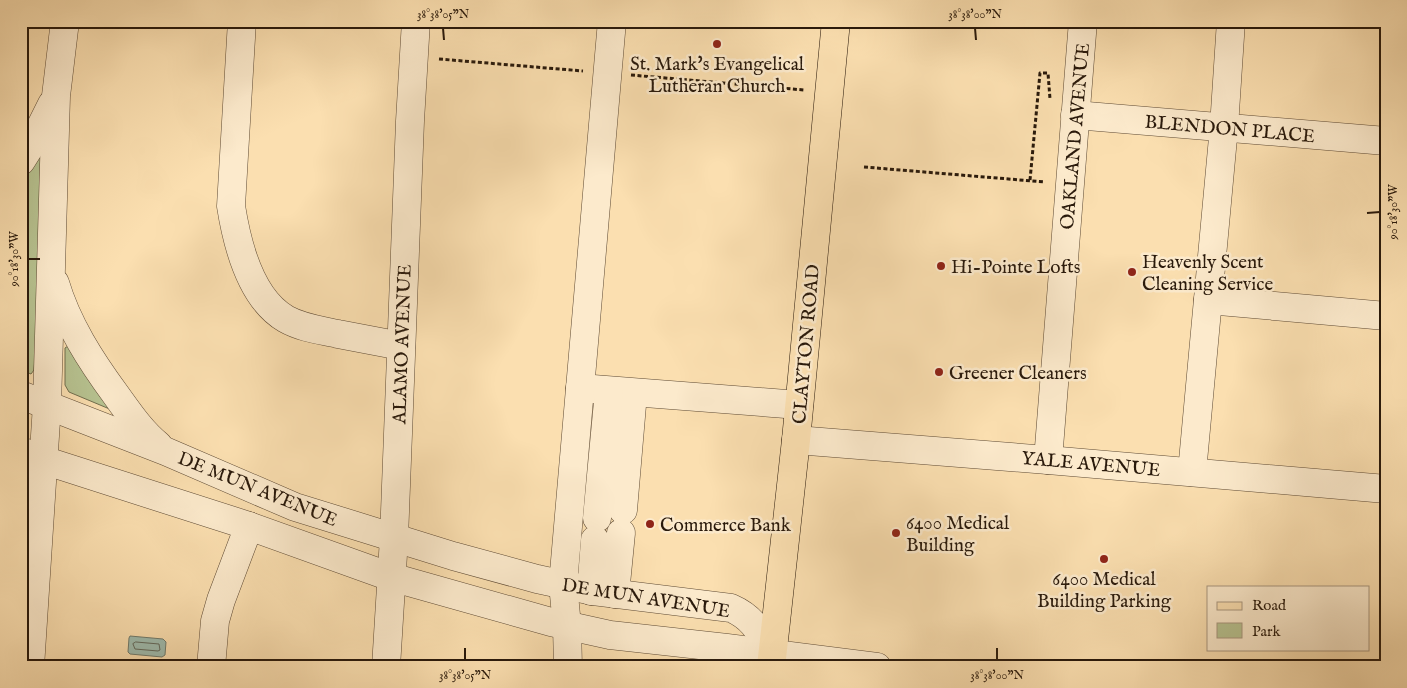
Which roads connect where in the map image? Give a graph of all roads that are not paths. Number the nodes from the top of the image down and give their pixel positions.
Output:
1 (65, 21) edge
2 (242, 21) edge
3 (416, 21) edge
4 (612, 21) edge
5 (836, 21) edge
6 (1083, 21) edge
7 (1231, 21) edge
8 (56, 96) junction
9 (1075, 115) junction
10 (1224, 127) junction
11 (1386, 141) edge
12 (21, 161) edge
13 (51, 269) junction
14 (1208, 300) junction
15 (1386, 316) edge
16 (401, 346) junction
17 (609, 391) junction
18 (21, 396) edge
19 (47, 405) junction
20 (799, 405) junction
21 (796, 440) junction
22 (165, 451) junction
23 (32, 456) edge
24 (1048, 460) junction
25 (1192, 472) junction
26 (1386, 489) edge
27 (249, 526) junction
28 (394, 538) junction
29 (391, 577) junction
30 (590, 590) junction
31 (567, 626) junction
32 (772, 660) edge
33 (30, 667) edge
34 (211, 667) edge
35 (386, 667) edge
36 (568, 667) edge
37 (877, 667) edge

1 - 8 street
2 - 16 street
3 - 16 street, ALAMO AVENUE
4 - 17 street
5 - 20 main road, CLAYTON ROAD
6 - 9 street, OAKLAND AVENUE
7 - 10 street
8 - 12 street
8 - 13 street
9 - 10 street, BLENDON PLACE
9 - 24 street, OAKLAND AVENUE
10 - 11 street, BLENDON PLACE
10 - 14 street
13 - 19 street
13 - 22 street
14 - 15 street
14 - 25 street
16 - 28 street, ALAMO AVENUE
17 - 20 street
17 - 30 street
17 - 30 street
18 - 19 street, DE MUN AVENUE
19 - 22 street, DE MUN AVENUE
19 - 23 street
20 - 21 main road, CLAYTON ROAD
21 - 24 street, YALE AVENUE
21 - 32 main road, CLAYTON ROAD
22 - 28 street, DE MUN AVENUE
23 - 27 street, DE MUN AVENUE
23 - 33 street
24 - 25 street, YALE AVENUE
25 - 26 street, YALE AVENUE
27 - 29 street, DE MUN AVENUE
27 - 34 street
28 - 29 street, ALAMO AVENUE
28 - 30 street, DE MUN AVENUE
29 - 31 street, DE MUN AVENUE
29 - 35 street, ALAMO AVENUE
30 - 31 street
30 - 32 street, DE MUN AVENUE
31 - 32 street, DE MUN AVENUE
31 - 36 street
32 - 37 street

